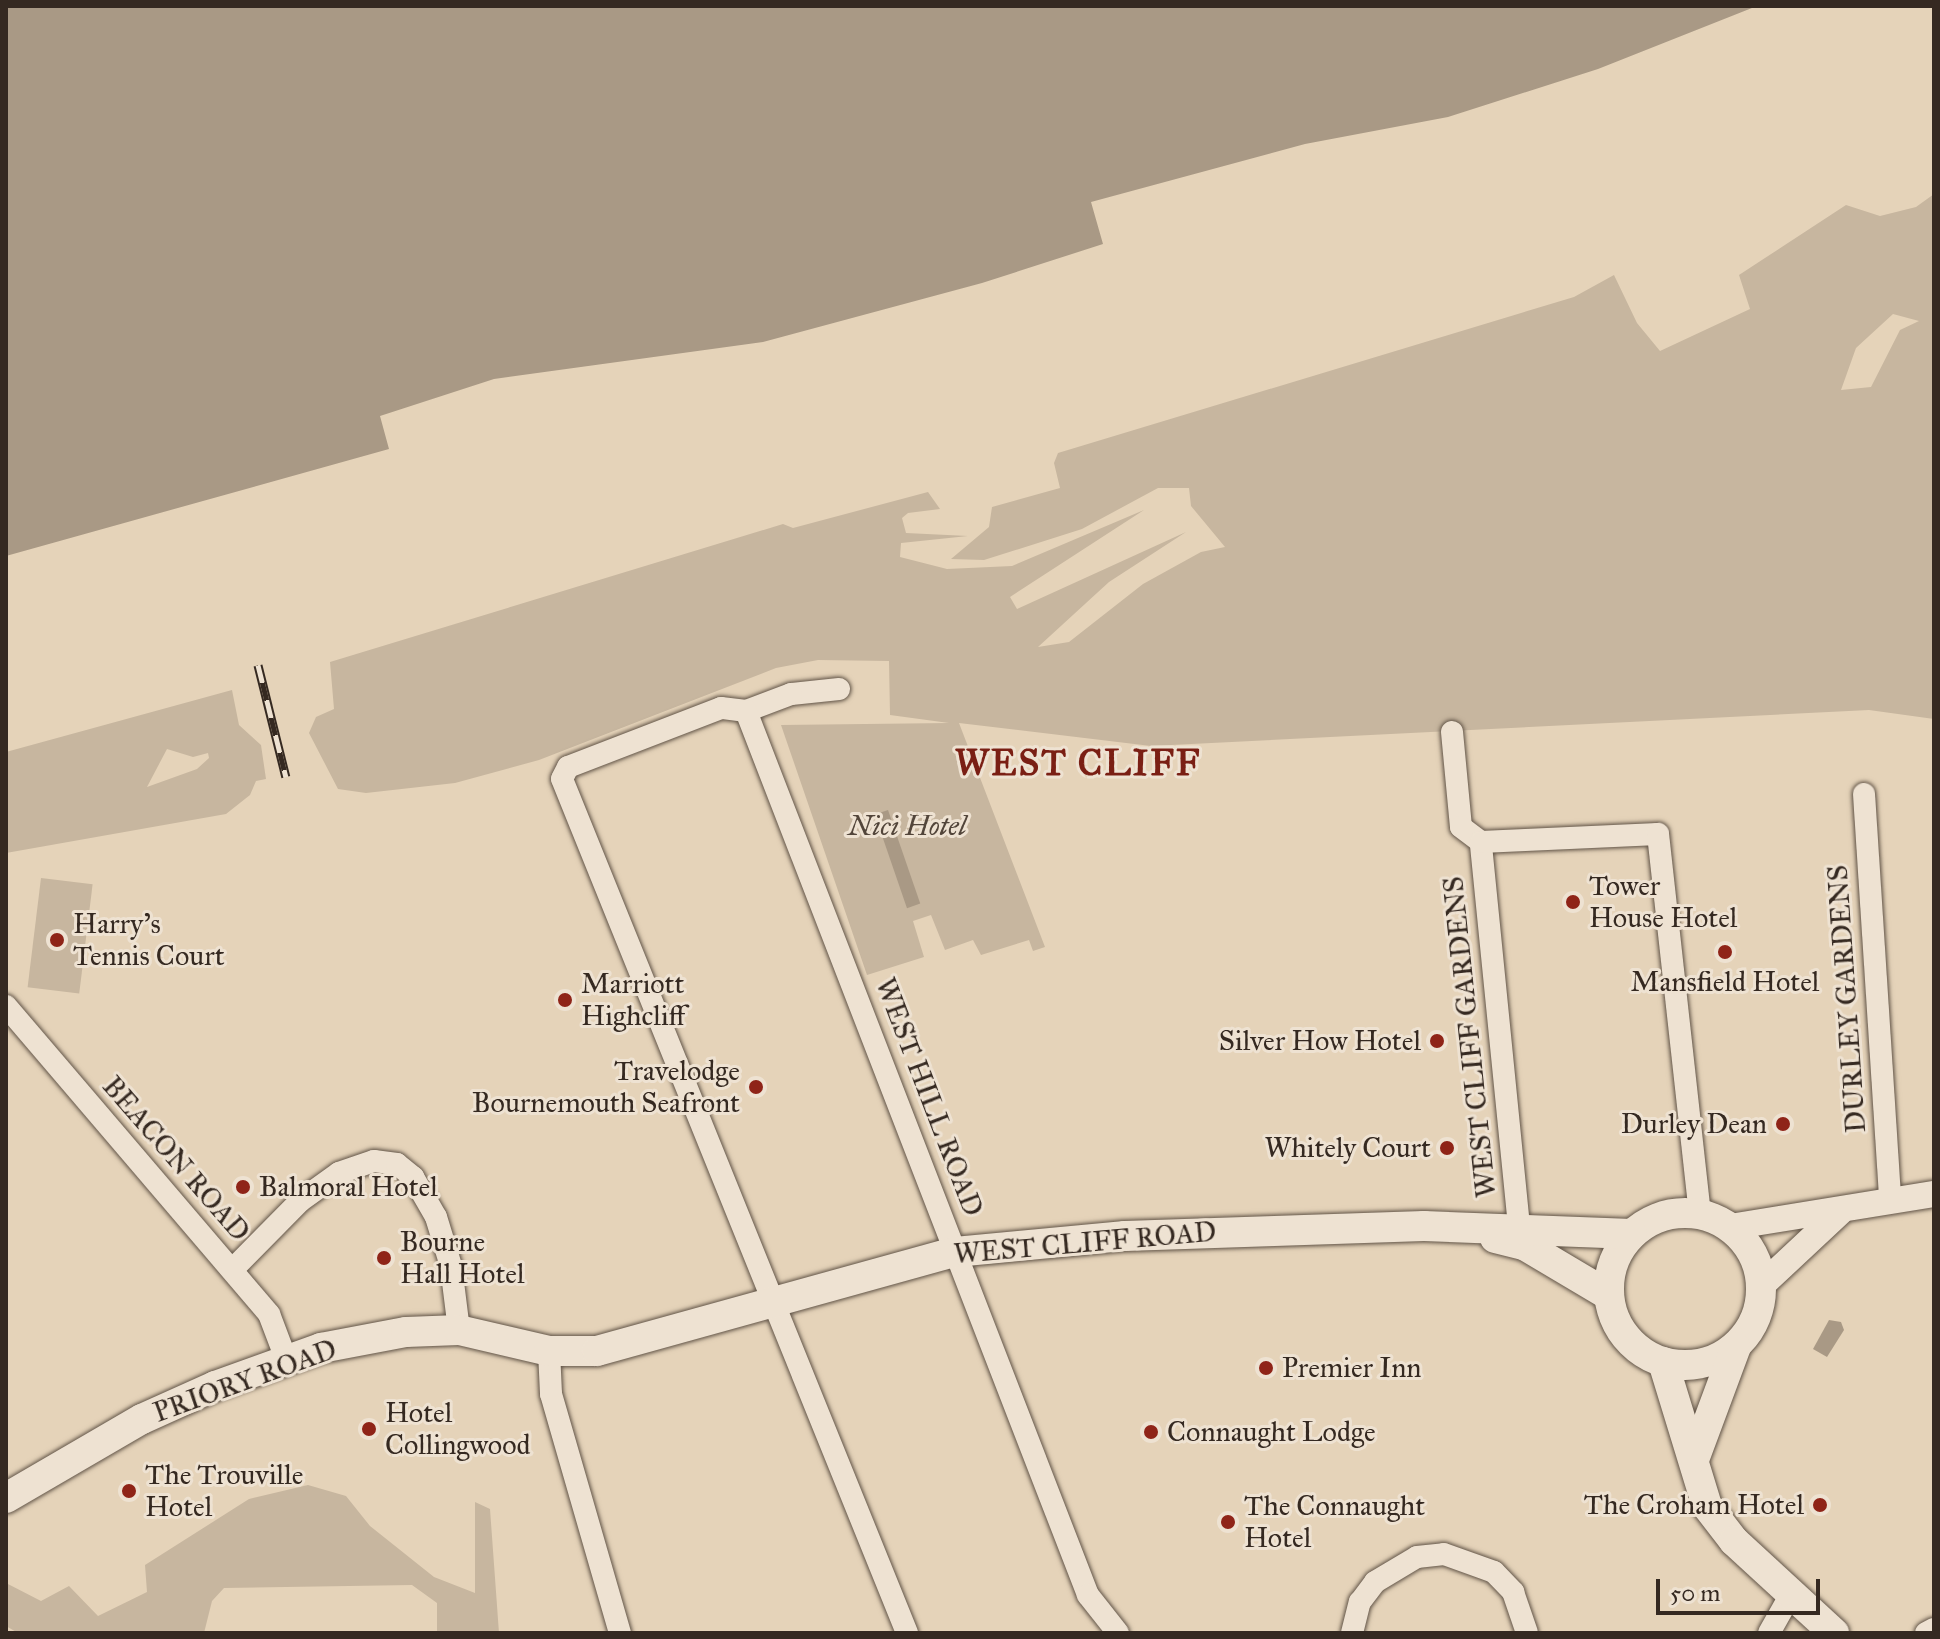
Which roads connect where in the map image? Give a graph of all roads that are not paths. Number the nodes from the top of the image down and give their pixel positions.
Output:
1 (839, 689) dead end
2 (746, 711) junction
3 (1452, 732) dead end
4 (1864, 794) dead end
5 (1481, 842) junction
6 (6, 1006) edge
7 (1934, 1194) edge
8 (1890, 1200) junction
9 (1840, 1212) junction
10 (1700, 1213) junction
11 (1442, 1226) junction
12 (1519, 1226) junction
13 (1730, 1227) junction
14 (1632, 1234) junction
15 (955, 1252) junction
16 (232, 1270) junction
17 (1762, 1285) junction
18 (1607, 1294) junction
19 (773, 1303) junction
20 (459, 1330) junction
21 (1736, 1347) junction
22 (549, 1351) junction
23 (286, 1359) junction
24 (1663, 1362) junction
25 (1695, 1457) junction
26 (6, 1498) edge
27 (1791, 1594) junction
28 (1934, 1629) edge
29 (620, 1633) edge
30 (907, 1633) edge
31 (1117, 1633) edge
32 (1352, 1633) edge
33 (1527, 1633) edge
34 (1769, 1633) edge
35 (1834, 1633) edge
36 (1926, 1633) edge

1 - 2 street
2 - 15 street, WEST HILL ROAD
2 - 19 street
3 - 5 street, WEST CLIFF GARDENS
4 - 8 street, DURLEY GARDENS
5 - 10 street, WEST CLIFF GARDENS
5 - 12 street, WEST CLIFF GARDENS
6 - 16 street, BEACON ROAD
7 - 8 street
8 - 9 street
9 - 13 street
9 - 17 street
10 - 13 main road
10 - 14 main road
11 - 12 main road, WEST CLIFF ROAD
11 - 15 main road, WEST CLIFF ROAD
11 - 18 main road, WEST CLIFF ROAD
12 - 14 main road, WEST CLIFF ROAD
13 - 17 main road
14 - 18 main road
15 - 19 main road, WEST CLIFF ROAD
15 - 31 street, WEST HILL ROAD
16 - 20 street
16 - 23 street, BEACON ROAD
17 - 21 main road
18 - 24 main road
19 - 22 main road, WEST CLIFF ROAD
19 - 30 street
20 - 22 main road, PRIORY ROAD
20 - 23 main road, PRIORY ROAD
21 - 24 main road
21 - 25 main road
22 - 29 street
23 - 26 main road, PRIORY ROAD
24 - 25 main road
25 - 27 main road
27 - 34 street
27 - 35 main road
28 - 36 street
32 - 33 street

